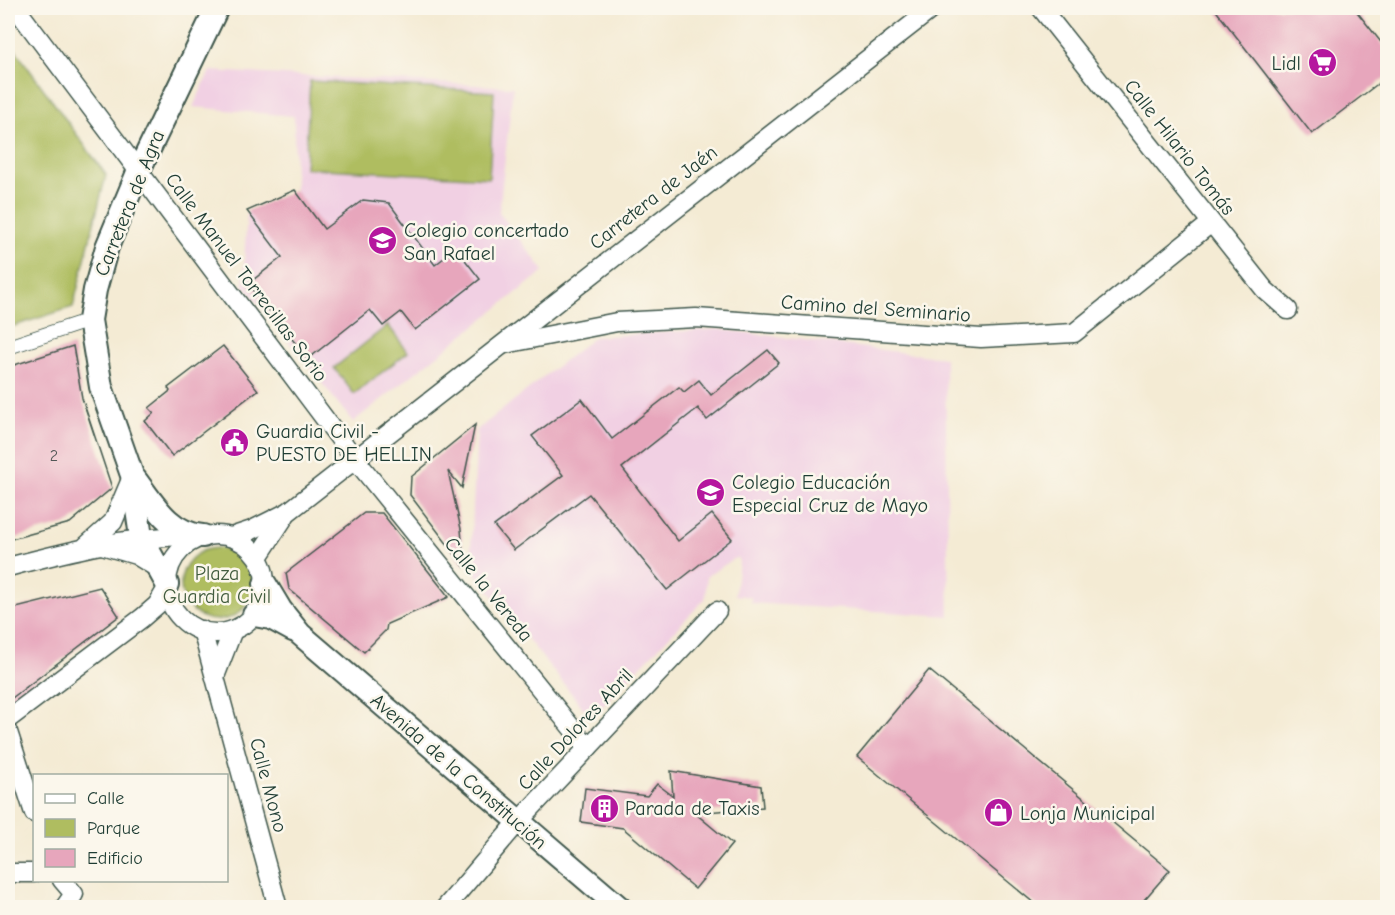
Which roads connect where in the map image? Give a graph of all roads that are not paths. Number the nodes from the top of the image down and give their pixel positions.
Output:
1 (16, 8) edge
2 (217, 8) edge
3 (933, 8) edge
4 (1041, 8) edge
5 (139, 170) junction
6 (1211, 223) junction
7 (1288, 310) dead end
8 (90, 320) junction
9 (501, 344) junction
10 (8, 346) edge
11 (355, 459) junction
12 (132, 475) junction
13 (288, 513) junction
14 (197, 536) junction
15 (141, 537) junction
16 (231, 537) junction
17 (92, 545) junction
18 (258, 557) junction
19 (8, 567) edge
20 (164, 580) junction
21 (265, 584) junction
22 (717, 611) dead end
23 (178, 615) junction
24 (254, 615) junction
25 (142, 618) junction
26 (202, 630) junction
27 (232, 630) junction
28 (300, 634) junction
29 (216, 674) junction
30 (8, 719) edge
31 (8, 732) edge
32 (588, 748) junction
33 (33, 810) edge
34 (518, 822) junction
35 (8, 873) edge
36 (33, 873) edge
37 (64, 882) edge
38 (64, 908) edge
39 (278, 908) edge
40 (445, 908) edge
41 (620, 908) edge

1 - 5 street, Calle Manuel Torrecillas Sorio
2 - 5 street, Carretera de Agra
3 - 9 street, Carretera de Jaén
4 - 6 street, Calle Hilario Tomás
5 - 8 street, Carretera de Agra
5 - 11 street, Calle Manuel Torrecillas Sorio
6 - 7 street, Calle Hilario Tomás
6 - 9 street, Camino del Seminario
8 - 10 street
8 - 12 street, Carretera de Agra
9 - 11 street, Carretera de Jaén
11 - 13 street, Carretera de Jaén
11 - 32 street, Calle la Vereda
12 - 14 street, Carretera de Agra
12 - 15 street, Carretera de Agra
12 - 17 street
13 - 16 street, Carretera de Jaén
13 - 18 street, Carretera de Jaén
14 - 15 street
14 - 16 street
14 - 20 street
15 - 17 street
15 - 20 street, Carretera de Agra
16 - 18 street
17 - 19 street
17 - 20 street
18 - 21 street
20 - 23 street
20 - 25 street
21 - 24 street
21 - 28 street, Avenida de la Constitución
22 - 32 street, Calle Dolores Abril
23 - 25 street
23 - 26 street
24 - 27 street
24 - 28 street, Avenida de la Constitución
25 - 30 street
26 - 27 street
26 - 29 street, Calle Mono
27 - 29 street
28 - 34 street, Avenida de la Constitución
29 - 39 street, Calle Mono
31 - 33 street
32 - 34 street, Calle Dolores Abril
34 - 40 street, Calle Dolores Abril
34 - 41 street, Avenida de la Constitución
35 - 36 street
37 - 38 street

